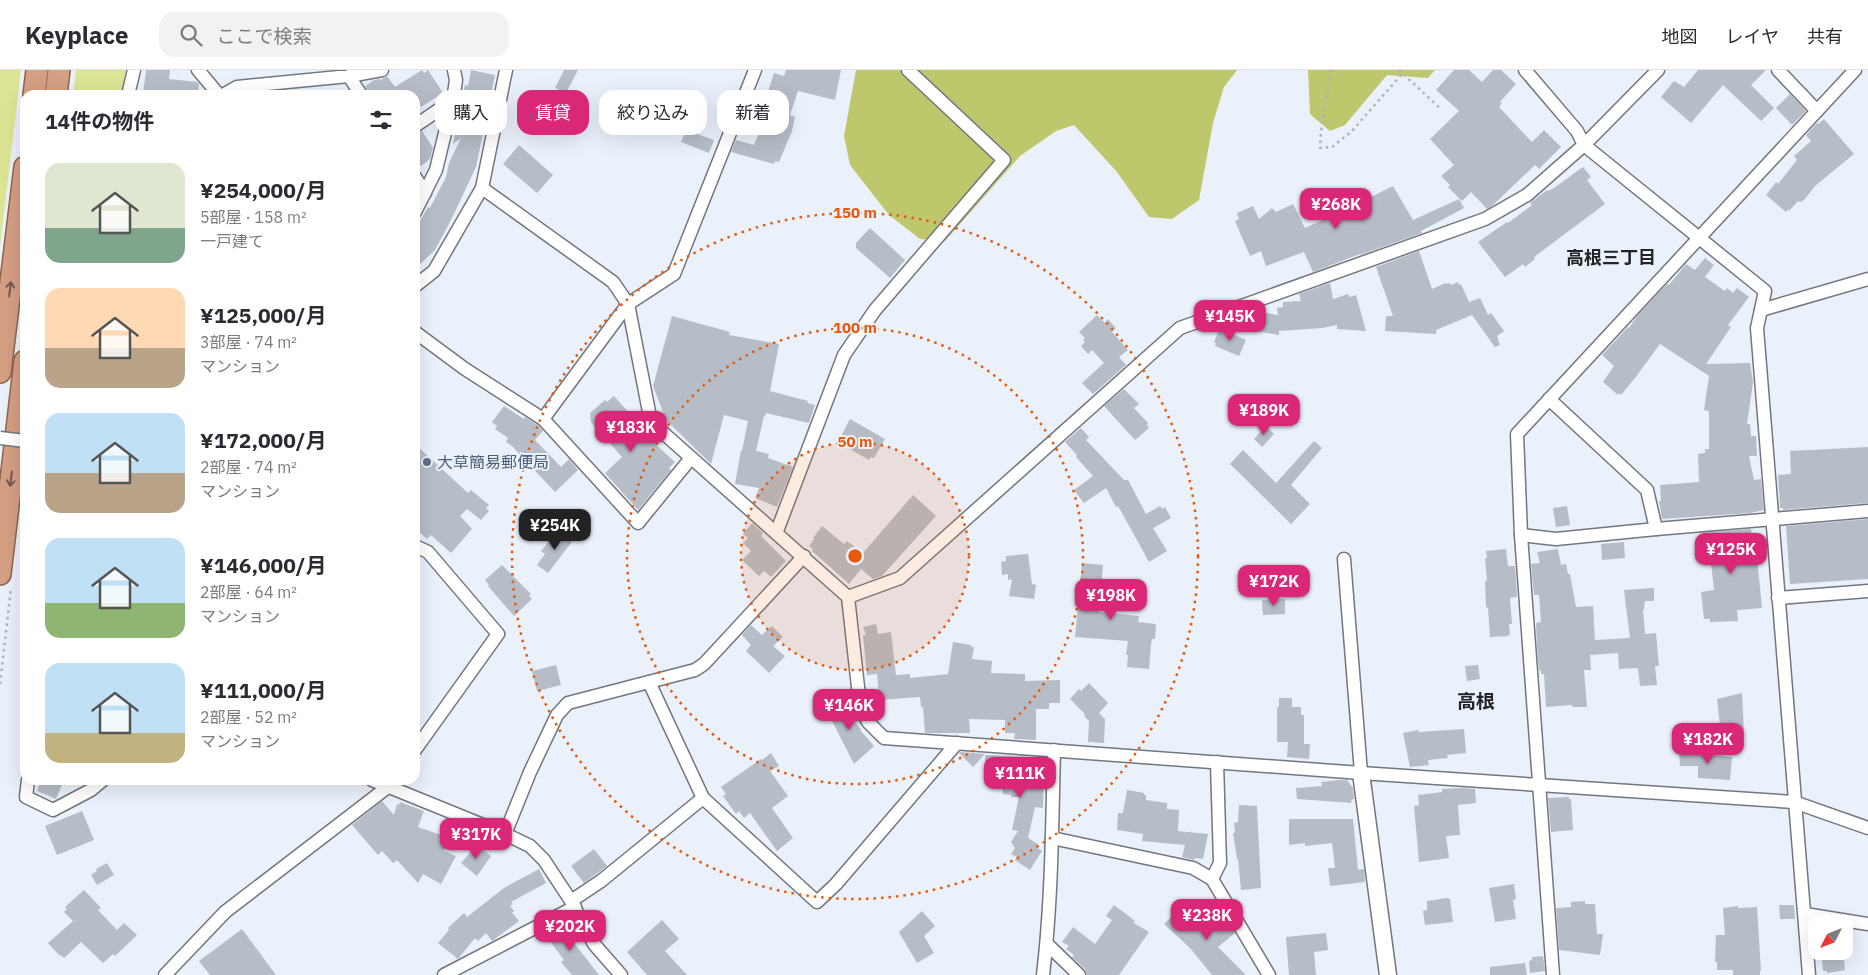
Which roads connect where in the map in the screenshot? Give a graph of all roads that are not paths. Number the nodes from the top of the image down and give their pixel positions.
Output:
1 (37, 70) edge
2 (59, 70) edge
3 (134, 70) edge
4 (198, 70) edge
5 (382, 70) edge
6 (454, 70) edge
7 (506, 70) edge
8 (755, 70) edge
9 (908, 70) edge
10 (1525, 70) edge
11 (1658, 70) edge
12 (1778, 70) edge
13 (1855, 70) edge
14 (348, 76) junction
15 (35, 90) edge
16 (57, 90) edge
17 (129, 90) edge
18 (216, 90) edge
19 (231, 90) edge
20 (264, 90) edge
21 (358, 90) edge
22 (455, 90) edge
23 (1817, 111) junction
24 (435, 113) edge
25 (420, 123) edge
26 (445, 135) edge
27 (1584, 145) junction
28 (420, 185) edge
29 (482, 188) junction
30 (425, 193) junction
31 (420, 202) edge
32 (20, 208) edge
33 (1699, 237) junction
34 (1868, 279) edge
35 (420, 282) edge
36 (628, 304) junction
37 (1761, 310) junction
38 (420, 336) edge
39 (0, 372) edge
40 (1549, 399) junction
41 (20, 404) edge
42 (542, 420) junction
43 (0, 438) edge
44 (20, 440) edge
45 (691, 458) junction
46 (1868, 512) edge
47 (1773, 519) junction
48 (1656, 529) junction
49 (777, 531) junction
50 (1521, 535) junction
51 (420, 548) edge
52 (804, 556) junction
53 (1344, 559) dead end
54 (0, 574) edge
55 (1868, 591) edge
56 (848, 597) junction
57 (1778, 598) junction
58 (649, 682) junction
59 (420, 743) edge
60 (957, 743) junction
61 (1054, 750) junction
62 (1217, 762) junction
63 (1361, 773) junction
64 (1540, 784) junction
65 (27, 785) edge
66 (96, 785) edge
67 (388, 785) edge
68 (395, 785) edge
69 (703, 798) junction
70 (1794, 802) junction
71 (1868, 828) edge
72 (505, 834) junction
73 (1052, 838) junction
74 (1212, 879) junction
75 (573, 904) junction
76 (1805, 914) junction
77 (1868, 924) edge
78 (1047, 944) junction
79 (165, 975) edge
80 (444, 975) edge
81 (621, 975) edge
82 (1043, 975) edge
83 (1079, 975) edge
84 (1269, 975) edge
85 (1388, 975) edge
86 (1553, 975) edge
87 (1809, 975) edge

1 - 15 highway
2 - 16 highway
3 - 17 street
4 - 18 street
5 - 14 street
6 - 22 street
7 - 29 street
8 - 36 street
9 - 49 street
10 - 27 street
11 - 27 street
12 - 23 street
13 - 23 street
14 - 20 street
14 - 21 street
19 - 20 street
23 - 33 street
24 - 25 street
26 - 30 street
27 - 33 street
27 - 56 street
28 - 30 street
29 - 35 street
29 - 36 street
30 - 31 street
39 -> 32 highway
33 - 37 street
33 - 40 street
34 - 37 street
36 - 42 street
36 - 45 street
37 - 47 street
38 - 42 street
40 - 48 street
40 - 50 street
41 -> 54 highway
42 - 45 street
43 - 44 street, bridge
45 - 49 street
46 - 47 street
47 - 48 street
47 - 57 street
48 - 50 street
49 - 52 street
50 - 64 street
51 - 59 street
52 - 56 street
52 - 58 street
53 - 63 street
55 - 57 street
56 - 60 street
57 - 70 street
58 - 69 street
58 - 72 street
60 - 61 street
60 - 69 street
61 - 62 street
61 - 73 street
62 - 63 street
62 - 74 street
63 - 64 street
63 - 85 street
64 - 70 street
64 - 86 street
65 - 66 street
67 - 79 street
68 - 72 street
69 - 75 street
70 - 71 street
70 - 76 street
72 - 75 street
73 - 74 street
73 - 78 street
74 - 84 street
75 - 80 street
75 - 81 street
76 - 77 street
76 - 87 street
78 - 82 street
78 - 83 street

